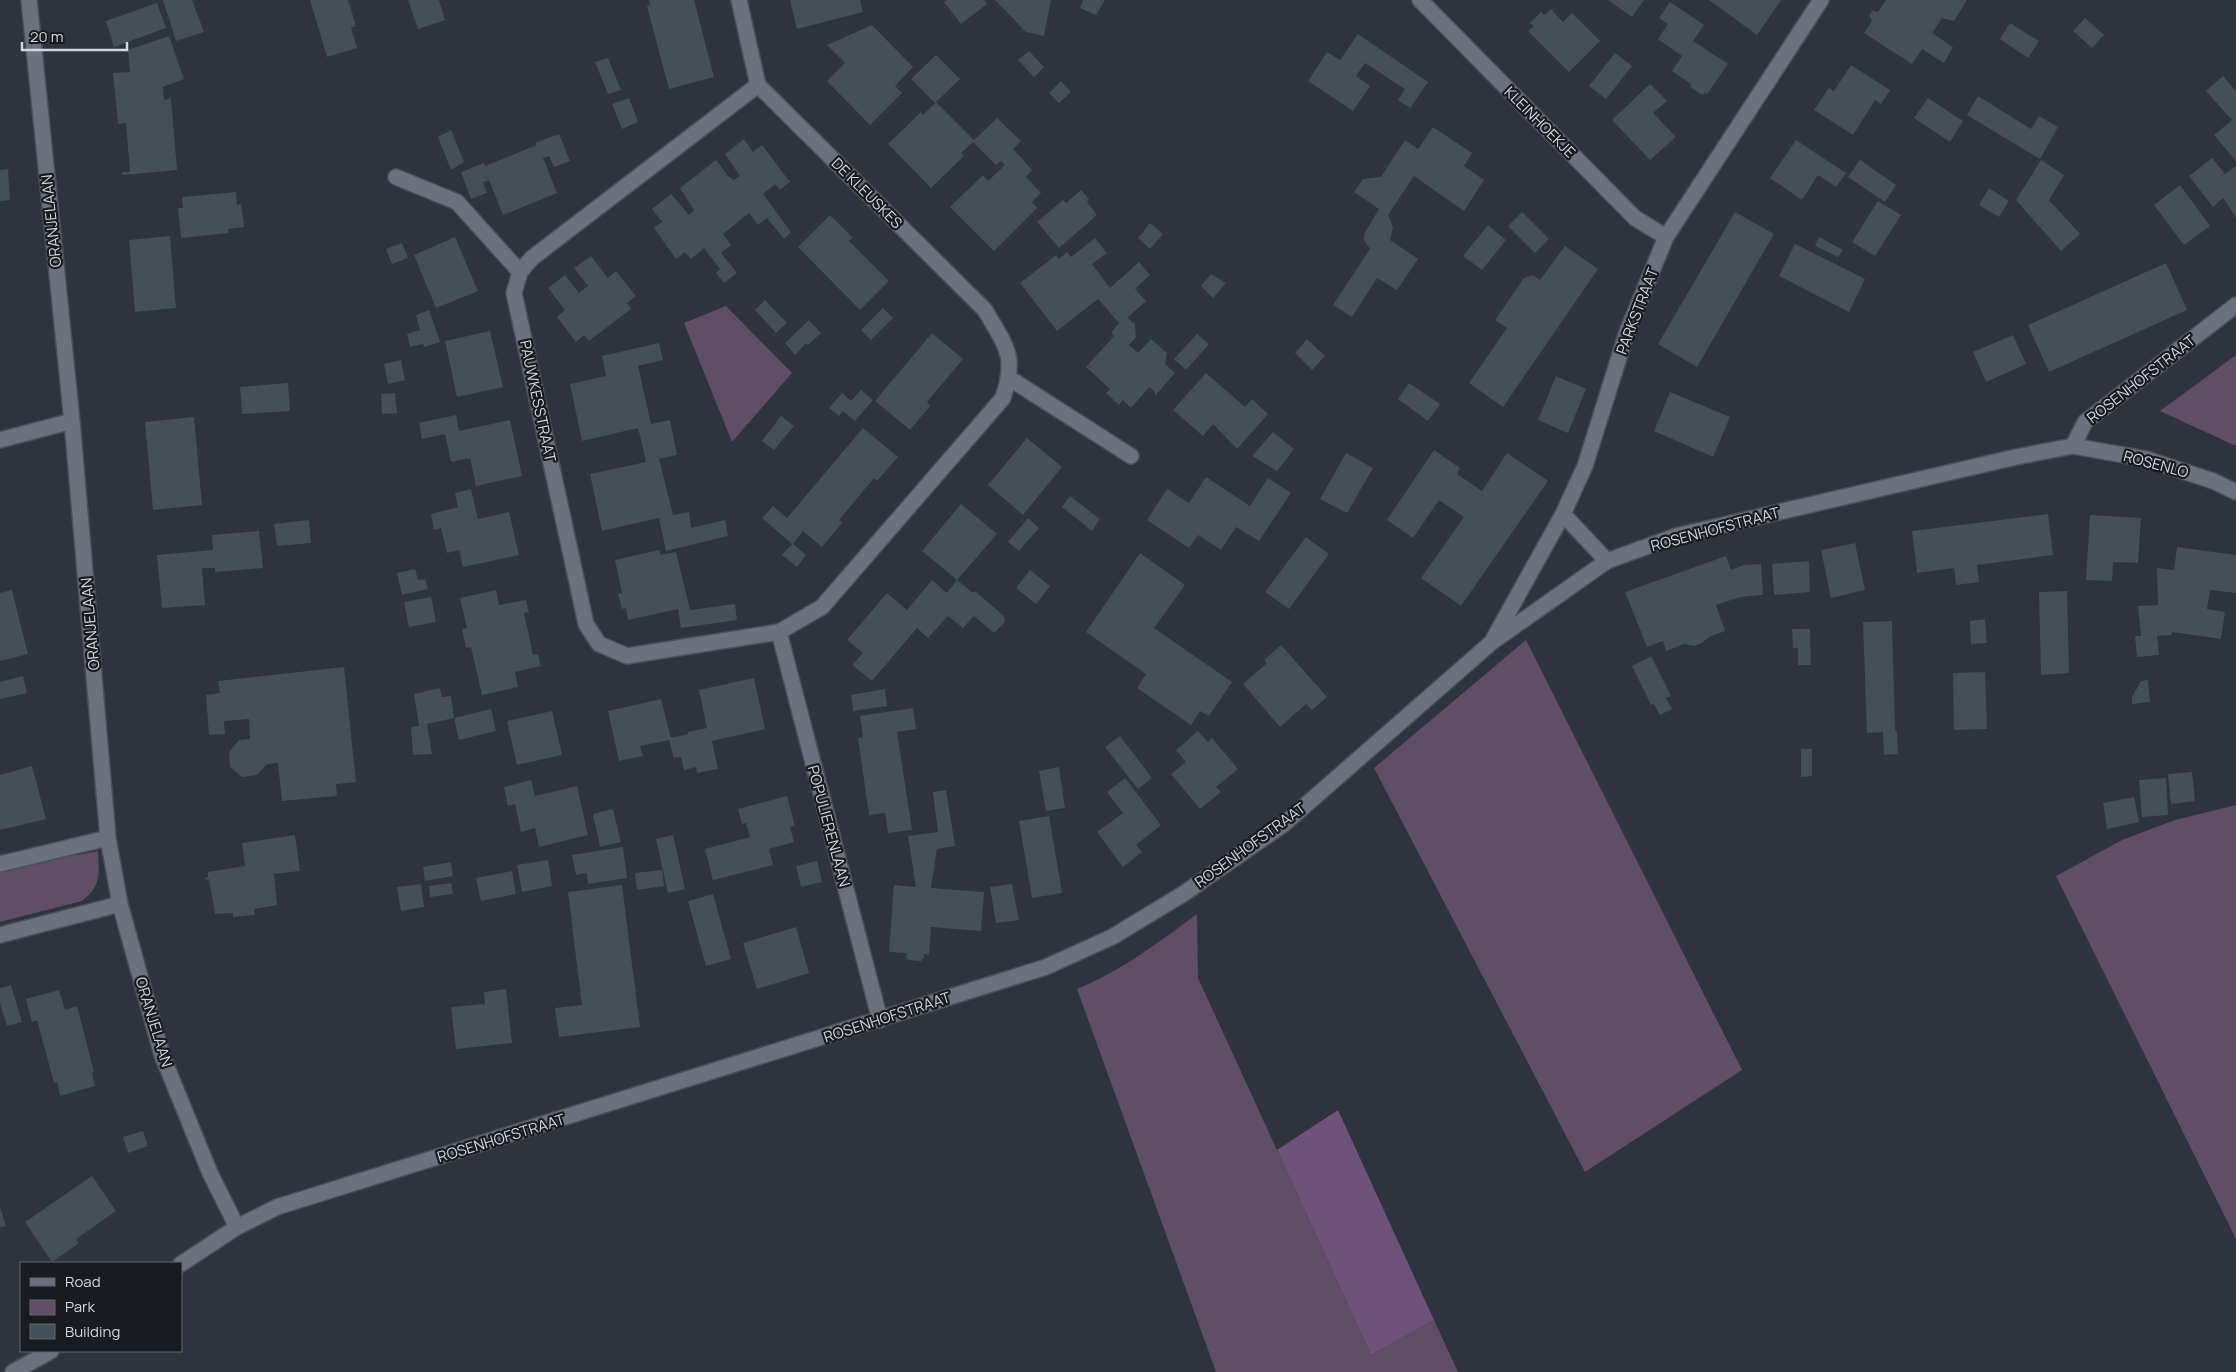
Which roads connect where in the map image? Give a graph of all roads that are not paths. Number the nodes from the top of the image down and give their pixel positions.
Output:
1 (29, 0) edge
2 (739, 0) edge
3 (1420, 0) edge
4 (1821, 0) edge
5 (758, 85) junction
6 (396, 176) dead end
7 (1666, 237) junction
8 (520, 272) junction
9 (2236, 305) edge
10 (1009, 378) junction
11 (72, 420) junction
12 (0, 440) edge
13 (2073, 446) junction
14 (1131, 456) dead end
15 (2236, 492) edge
16 (1563, 514) junction
17 (1607, 561) junction
18 (779, 632) junction
19 (1492, 642) junction
20 (108, 838) junction
21 (0, 864) edge
22 (120, 904) junction
23 (0, 935) edge
24 (880, 1020) junction
25 (237, 1227) junction
26 (182, 1263) edge
27 (49, 1352) edge
28 (13, 1372) edge

1 - 11 street, ORANJELAAN
2 - 5 street
3 - 7 street, KLEINHOEKJE
4 - 7 street, PARKSTRAAT
5 - 8 street
5 - 10 street, DE KLEUSKES
6 - 8 street
7 - 16 street, PARKSTRAAT
8 - 18 street, PAUWKESSTRAAT
9 - 13 street, ROSENHOFSTRAAT
10 - 14 street
10 - 18 street, DE KLEUSKES
11 - 12 street
11 - 20 street, ORANJELAAN
13 - 15 street, ROSENLO
13 - 17 street, ROSENHOFSTRAAT
16 - 17 street
16 - 19 street, PARKSTRAAT
17 - 19 street, ROSENHOFSTRAAT
18 - 24 street, POPULIERENLAAN
19 - 24 street, ROSENHOFSTRAAT
20 - 21 street
20 - 22 street, ORANJELAAN
22 - 23 street
22 - 25 street, ORANJELAAN
24 - 25 street, ROSENHOFSTRAAT
25 - 26 street, ROSENHOFSTRAAT
27 - 28 street

